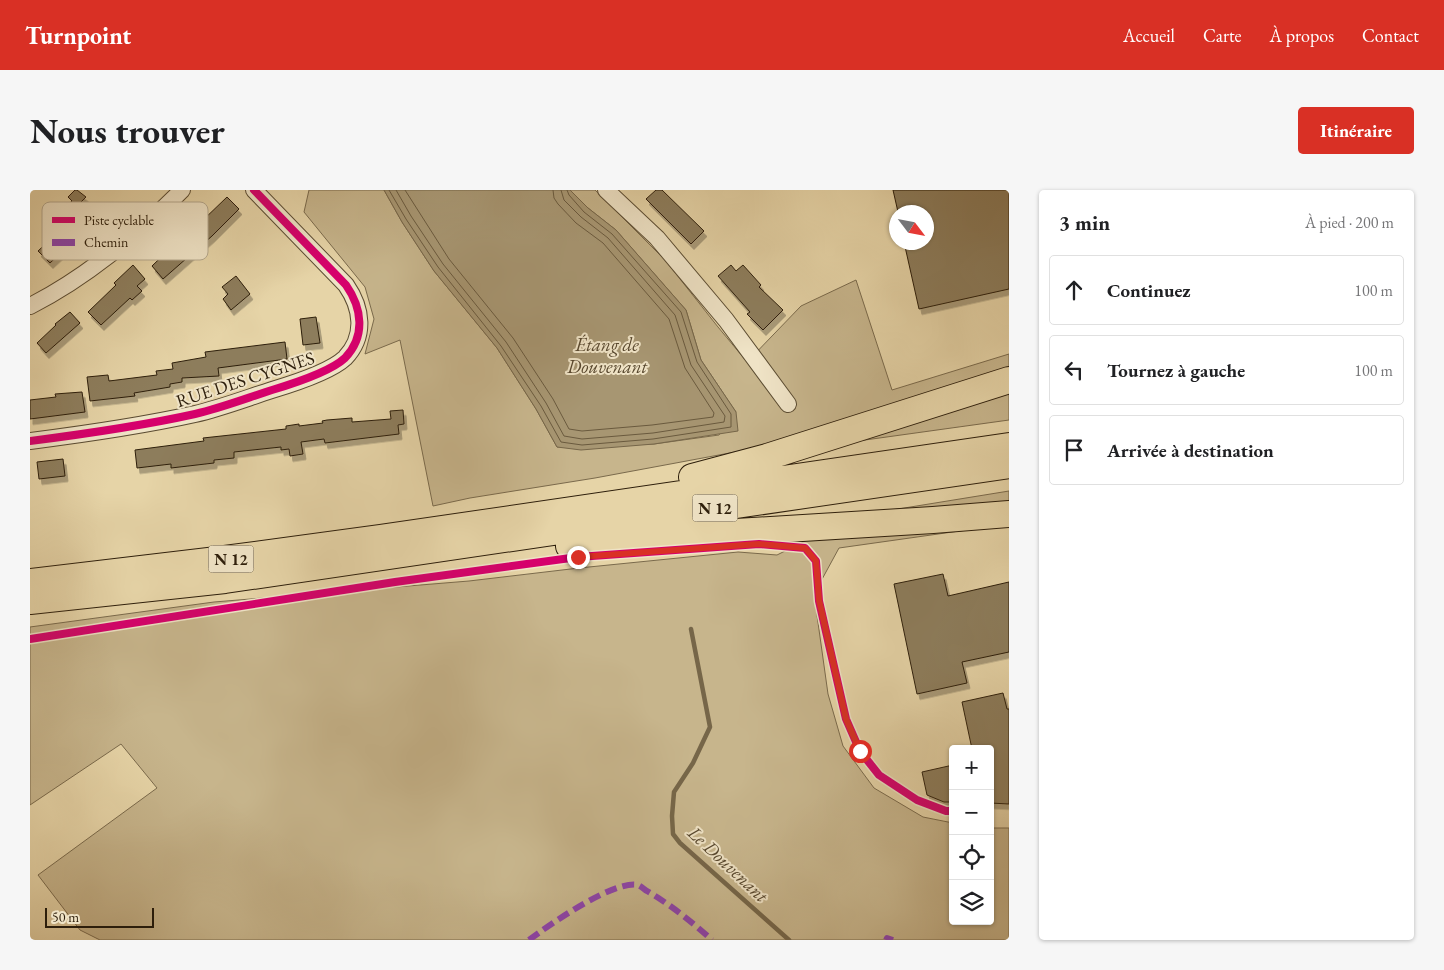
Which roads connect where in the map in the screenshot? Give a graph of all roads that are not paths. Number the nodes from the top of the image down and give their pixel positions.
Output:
1 (182, 190) edge
2 (254, 190) edge
3 (606, 190) edge
4 (170, 202) edge
5 (101, 260) edge
6 (30, 306) edge
7 (1009, 380) edge
8 (788, 404) dead end
9 (30, 441) edge
10 (1009, 446) edge
11 (1009, 465) edge
12 (615, 504) junction
13 (1009, 514) edge
14 (421, 551) junction
15 (30, 582) edge
16 (30, 601) edge

1 - 4 street
2 - 9 street, RUE DES CYGNES
3 - 8 street
5 - 6 street
7 - 12 highway, N 12
10 - 12 highway, N 12
11 - 14 highway, N 12
12 - 15 highway, N 12
13 - 14 highway
14 - 16 highway, N 12

